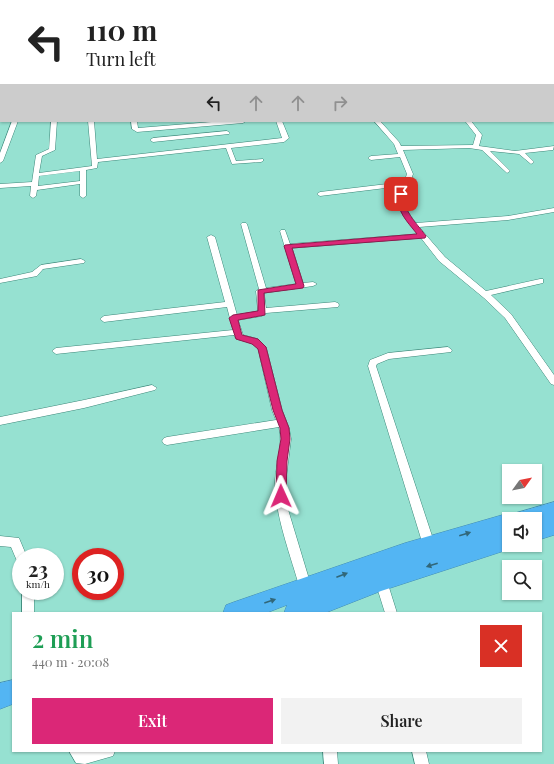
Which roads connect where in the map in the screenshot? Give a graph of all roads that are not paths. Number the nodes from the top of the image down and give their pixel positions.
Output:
1 (15, 122) edge
2 (54, 122) edge
3 (91, 122) edge
4 (134, 122) edge
5 (226, 122) edge
6 (279, 122) edge
7 (378, 122) edge
8 (469, 122) edge
9 (227, 133) junction
10 (153, 140) dead end
11 (230, 146) junction
12 (480, 147) junction
13 (554, 148) edge
14 (2, 151) edge
15 (401, 152) junction
16 (521, 153) junction
17 (371, 158) dead end
18 (94, 160) junction
19 (261, 160) dead end
20 (0, 161) edge
21 (531, 162) dead end
22 (83, 169) junction
23 (507, 171) dead end
24 (36, 175) junction
25 (84, 182) junction
26 (406, 184) junction
27 (0, 186) edge
28 (34, 186) junction
29 (320, 194) dead end
30 (32, 196) dead end
31 (83, 196) dead end
32 (554, 210) edge
33 (244, 224) dead end
34 (413, 225) junction
35 (283, 231) dead end
36 (422, 236) junction
37 (211, 237) dead end
38 (288, 246) junction
39 (81, 261) dead end
40 (0, 280) edge
41 (540, 281) dead end
42 (312, 284) dead end
43 (300, 286) junction
44 (263, 290) junction
45 (484, 294) junction
46 (230, 304) junction
47 (335, 305) dead end
48 (263, 311) junction
49 (233, 318) junction
50 (104, 319) dead end
51 (236, 332) junction
52 (448, 350) dead end
53 (56, 352) dead end
54 (554, 382) edge
55 (152, 388) dead end
56 (0, 421) edge
57 (282, 423) junction
58 (167, 441) dead end
59 (554, 511) edge
60 (542, 514) edge
61 (502, 524) edge
62 (554, 526) edge
63 (542, 530) edge
64 (0, 541) edge
65 (502, 542) edge
66 (429, 545) junction
67 (17, 548) edge
68 (381, 581) junction
69 (28, 600) edge
70 (302, 606) edge
71 (28, 612) edge
72 (244, 612) edge
73 (391, 612) edge
74 (12, 692) edge
75 (0, 696) edge
76 (77, 752) edge
77 (104, 752) edge
78 (330, 752) edge
79 (419, 752) edge
80 (331, 764) edge
81 (422, 764) edge

1 - 14 street
2 - 24 street
3 - 18 street
4 - 5 street
5 - 9 street
6 - 11 street
7 - 15 street
8 - 12 street
9 - 10 street
9 - 11 street
11 - 18 street
11 - 19 street
12 - 15 street
12 - 16 street
12 - 23 street
13 - 16 street
14 - 20 street
15 - 17 street
15 - 26 street
16 - 21 street
18 - 22 street
22 - 24 street
22 - 25 street
24 - 28 street
25 - 28 street
25 - 31 street
26 - 29 street
26 - 34 street
27 - 28 street
28 - 30 street
32 - 34 street
33 - 44 street
34 - 36 street
35 - 38 street
36 - 38 street
36 - 45 street
37 - 46 street
38 - 43 street
39 - 40 street
41 - 45 street
42 - 43 street
43 - 44 street
44 - 48 street
45 - 54 street
46 - 49 street
46 - 50 street
47 - 48 street
48 - 49 street
49 - 51 street
51 - 53 street
51 - 57 street
52 - 66 street
55 - 56 street
57 - 58 street
57 - 70 street
59 - 60 highway
66 -> 61 highway
62 - 63 highway
64 - 67 street
65 -> 68 highway
70 -> 66 highway
68 - 70 highway
68 - 73 street
69 - 71 street
72 -> 70 highway
74 - 75 highway
76 - 77 street
78 - 80 street
79 - 81 street

